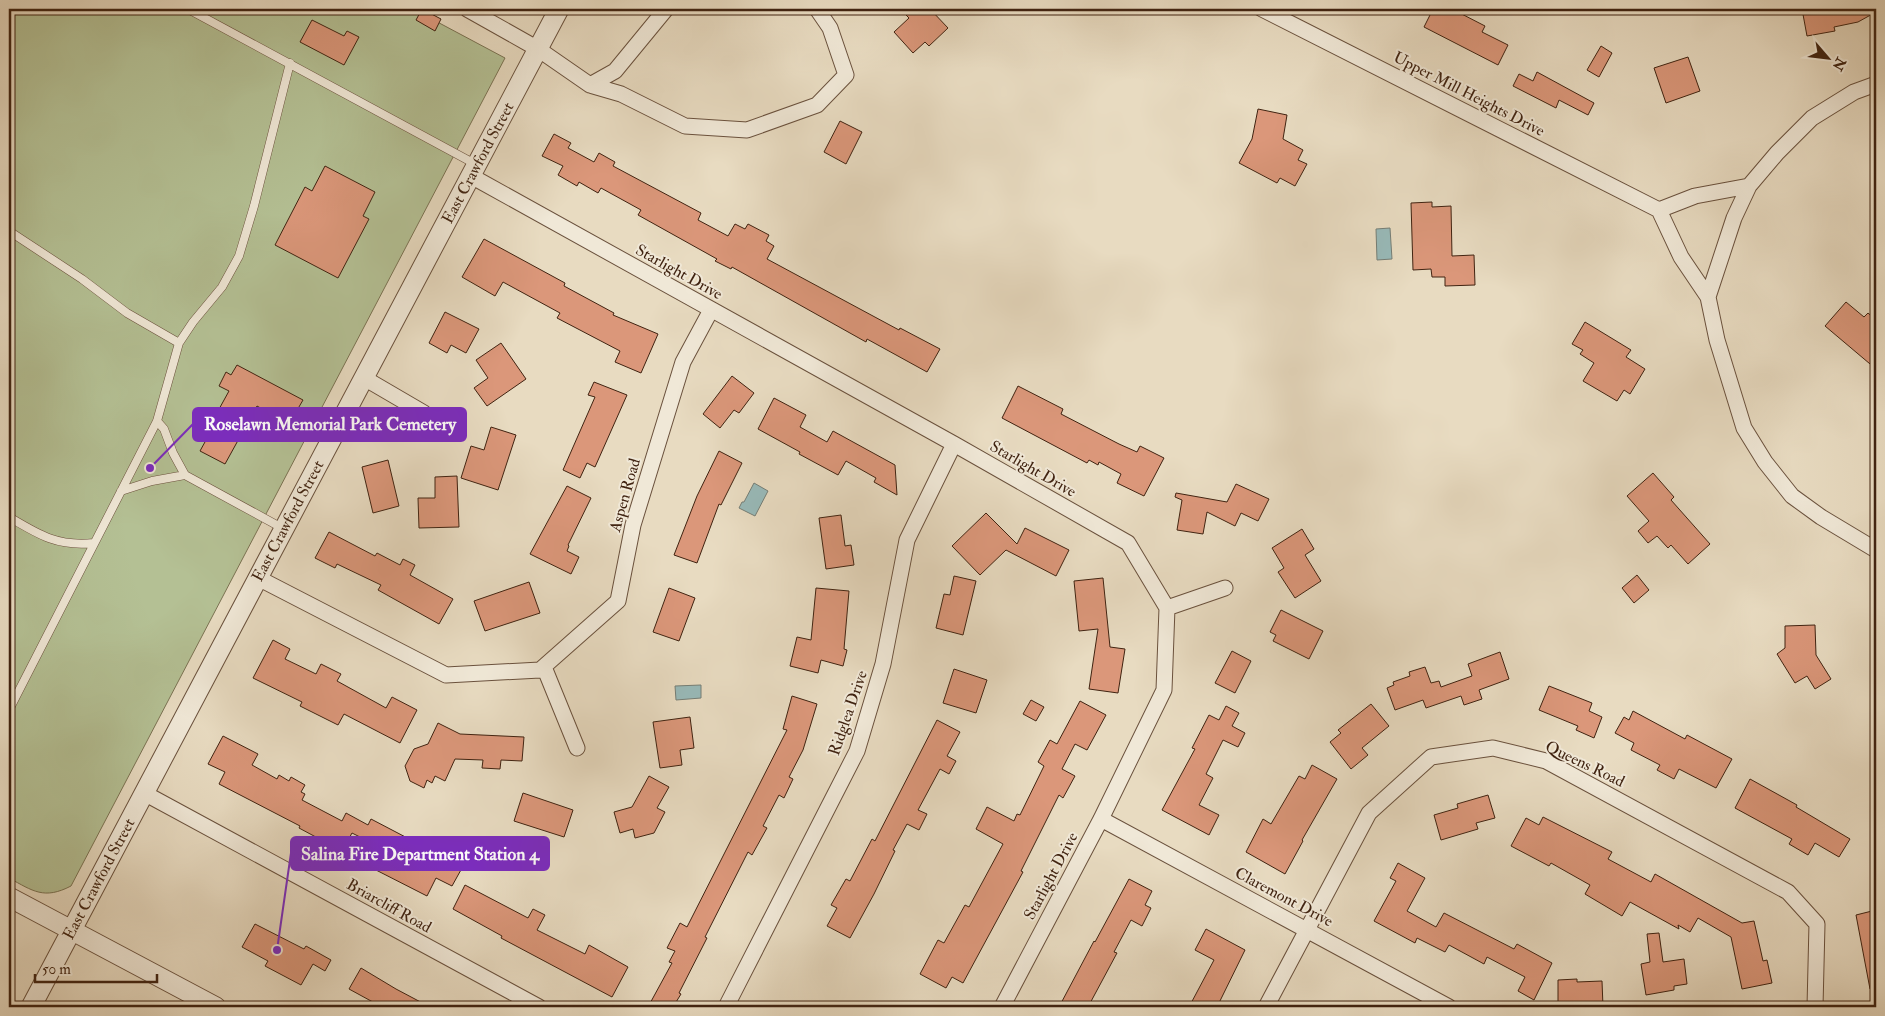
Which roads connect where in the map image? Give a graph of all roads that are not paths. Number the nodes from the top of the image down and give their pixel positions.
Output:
1 (188, 9) edge
2 (467, 9) edge
3 (559, 9) edge
4 (666, 9) edge
5 (817, 9) edge
6 (1262, 9) edge
7 (538, 49) junction
8 (290, 63) junction
9 (1876, 84) edge
10 (590, 85) junction
11 (474, 170) junction
12 (1749, 186) junction
13 (1659, 210) junction
14 (9, 231) edge
15 (1708, 297) junction
16 (711, 310) junction
17 (179, 343) junction
18 (364, 378) junction
19 (424, 413) dead end
20 (158, 421) junction
21 (954, 444) junction
22 (185, 475) junction
23 (121, 491) junction
24 (9, 518) edge
25 (284, 529) junction
26 (94, 543) junction
27 (1876, 550) edge
28 (258, 578) junction
29 (1225, 588) dead end
30 (1167, 608) junction
31 (544, 667) junction
32 (9, 708) edge
33 (578, 748) dead end
34 (144, 793) junction
35 (1101, 819) junction
36 (9, 896) edge
37 (1306, 929) junction
38 (72, 931) junction
39 (31, 1007) edge
40 (216, 1007) edge
41 (539, 1007) edge
42 (726, 1007) edge
43 (1002, 1007) edge
44 (1266, 1007) edge
45 (1449, 1007) edge
46 (1815, 1007) edge

1 - 8 lane
2 - 7 street
3 - 7 street, East Crawford Street
4 - 10 street
5 - 10 street
6 - 13 street, Upper Mill Heights Drive
7 - 10 street
7 - 11 street, East Crawford Street
8 - 11 lane
8 - 17 lane
9 - 12 street
11 - 16 street, Starlight Drive
11 - 18 street, East Crawford Street
12 - 13 street
12 - 15 street
13 - 15 street
14 - 17 lane
15 - 27 street
16 - 21 street, Starlight Drive
16 - 31 street, Aspen Road
17 - 20 lane
18 - 19 street
18 - 25 street, East Crawford Street
20 - 22 lane
20 - 23 lane
21 - 30 street, Starlight Drive
21 - 42 street, Ridglea Drive
22 - 23 lane
22 - 25 lane
23 - 26 lane
24 - 26 lane
25 - 28 street, East Crawford Street
26 - 32 lane
28 - 31 street
28 - 34 street, East Crawford Street
29 - 30 street
30 - 35 street, Starlight Drive
31 - 33 street
34 - 38 street, East Crawford Street
34 - 41 street, Briarcliff Road
35 - 37 street, Claremont Drive
35 - 43 street, Starlight Drive
36 - 38 street
37 - 44 street, Queens Road
37 - 45 street, Claremont Drive
37 - 46 street, Queens Road
38 - 39 street, East Crawford Street
38 - 40 street

